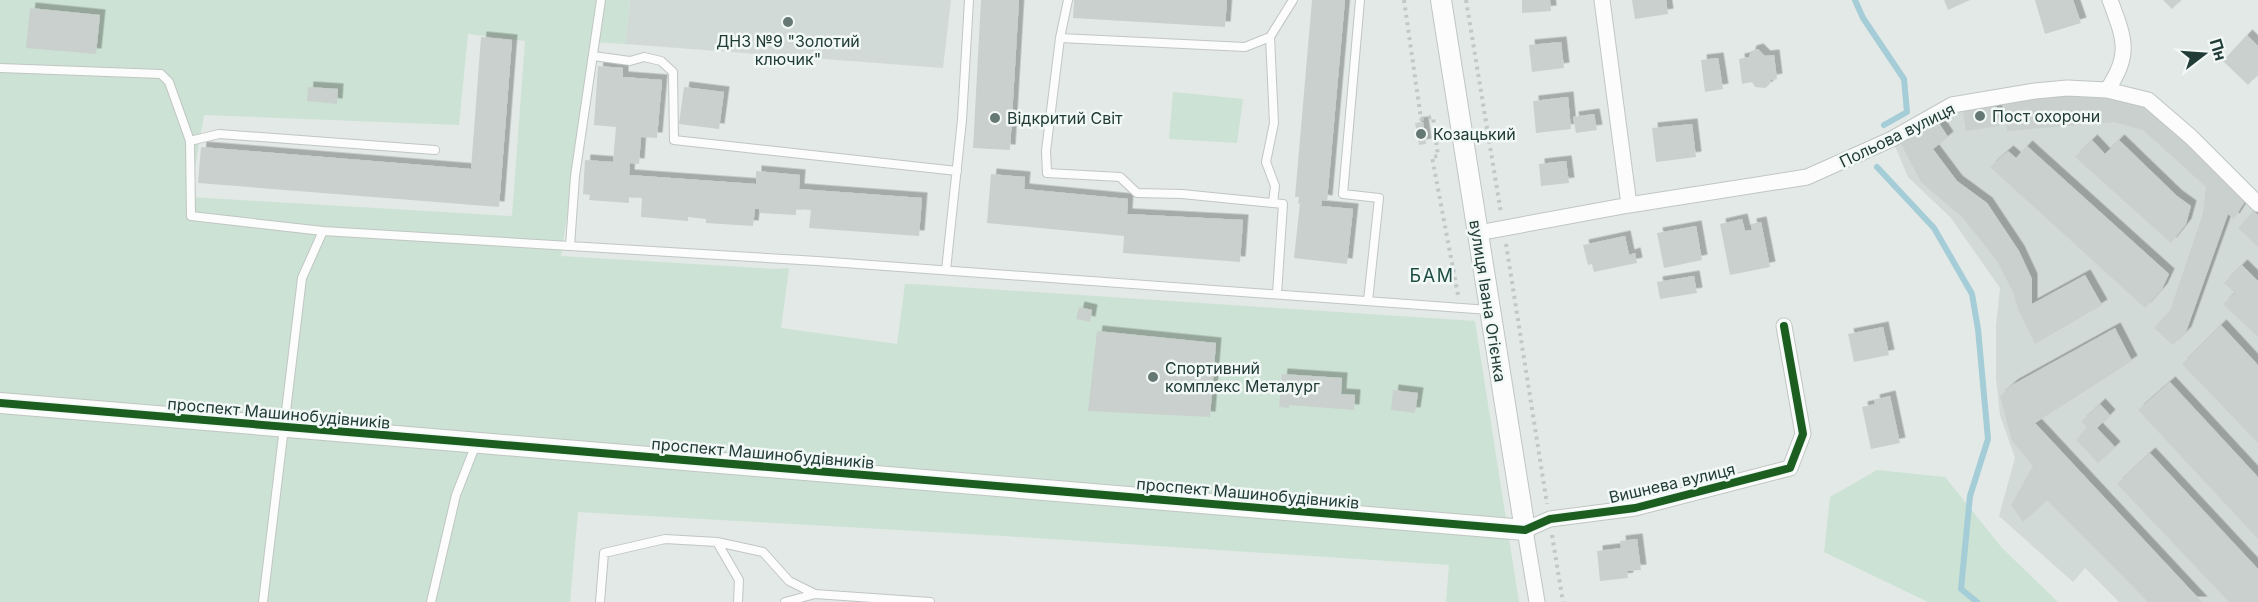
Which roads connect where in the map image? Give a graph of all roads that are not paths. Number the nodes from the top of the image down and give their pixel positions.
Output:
1 (601, 0) edge
2 (969, 0) edge
3 (1068, 0) edge
4 (1293, 0) edge
5 (1360, 0) edge
6 (1441, 0) edge
7 (1602, 0) edge
8 (2110, 0) edge
9 (1270, 37) junction
10 (1060, 38) junction
11 (594, 56) junction
12 (0, 68) edge
13 (2107, 90) junction
14 (190, 141) junction
15 (435, 150) dead end
16 (957, 171) junction
17 (1273, 203) junction
18 (2258, 204) edge
19 (1629, 205) junction
20 (323, 231) junction
21 (1478, 233) junction
22 (570, 246) junction
23 (946, 270) junction
24 (1277, 294) junction
25 (1368, 301) junction
26 (1490, 310) junction
27 (1784, 326) dead end
28 (0, 403) edge
29 (284, 427) junction
30 (477, 443) junction
31 (1525, 530) junction
32 (717, 542) junction
33 (815, 594) junction
34 (263, 602) edge
35 (431, 602) edge
36 (600, 602) edge
37 (738, 602) edge
38 (785, 602) edge
39 (930, 602) edge
40 (1537, 602) edge

1 - 11 lane
2 - 16 lane
3 - 10 lane
4 - 9 lane
5 - 25 lane
6 - 21 street, вулиця Івана Огієнка
7 - 19 street
8 - 13 street
9 - 10 lane
9 - 17 lane
10 - 17 lane
11 - 16 lane
11 - 22 lane
12 - 14 lane
13 - 18 street, Польова вулиця
13 - 19 street, Польова вулиця
14 - 15 lane
14 - 20 lane
16 - 23 lane
17 - 24 lane
19 - 21 street, Польова вулиця
20 - 22 lane
20 - 29 lane
21 - 26 street, вулиця Івана Огієнка
22 - 23 lane
23 - 24 lane
24 - 25 lane
25 - 26 lane
26 - 31 street, вулиця Івана Огієнка
27 - 31 street, Вишнева вулиця
28 - 29 street, проспект Машинобудівників
29 - 30 street, проспект Машинобудівників
29 - 34 lane
30 - 31 street, проспект Машинобудівників
30 - 35 lane
31 - 40 street, вулиця Івана Огієнка
32 - 33 lane
32 - 36 lane
32 - 37 lane
33 - 38 lane
33 - 39 lane

